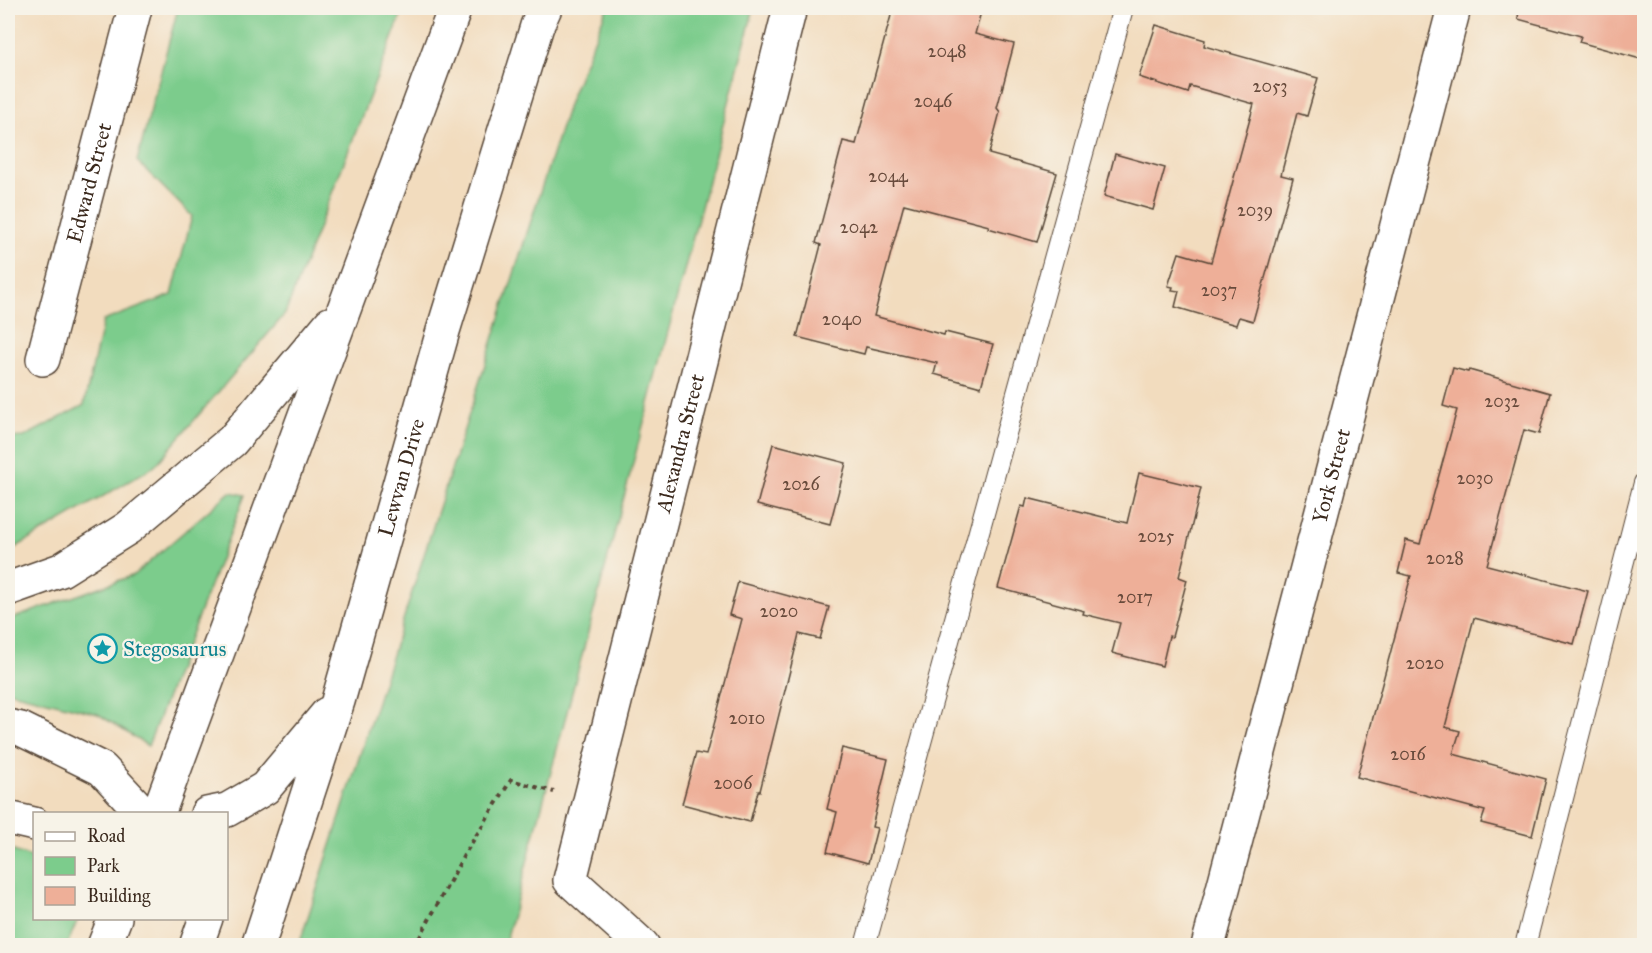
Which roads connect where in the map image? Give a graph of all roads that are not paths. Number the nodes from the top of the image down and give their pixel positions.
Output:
1 (135, 8) edge
2 (455, 8) edge
3 (545, 8) edge
4 (790, 8) edge
5 (1123, 8) edge
6 (1454, 8) edge
7 (344, 307) junction
8 (43, 359) dead end
9 (1644, 483) edge
10 (8, 590) edge
11 (338, 701) junction
12 (8, 726) edge
13 (143, 812) edge
14 (158, 812) edge
15 (214, 812) edge
16 (8, 818) edge
17 (33, 824) edge
18 (114, 920) edge
19 (205, 920) edge
20 (104, 945) edge
21 (196, 945) edge
22 (258, 945) edge
23 (643, 945) edge
24 (865, 945) edge
25 (1208, 945) edge
26 (1525, 945) edge

1 - 8 main road, Edward Street
2 - 7 main road
3 - 11 main road, Lewvan Drive
4 - 23 main road, Alexandra Street
5 - 24 lane
6 - 25 main road, York Street
7 - 10 main road
7 - 14 main road
9 - 26 lane
11 - 15 main road
11 - 22 main road, Lewvan Drive
12 - 13 main road
16 - 17 main road
18 - 20 main road
19 - 21 main road

